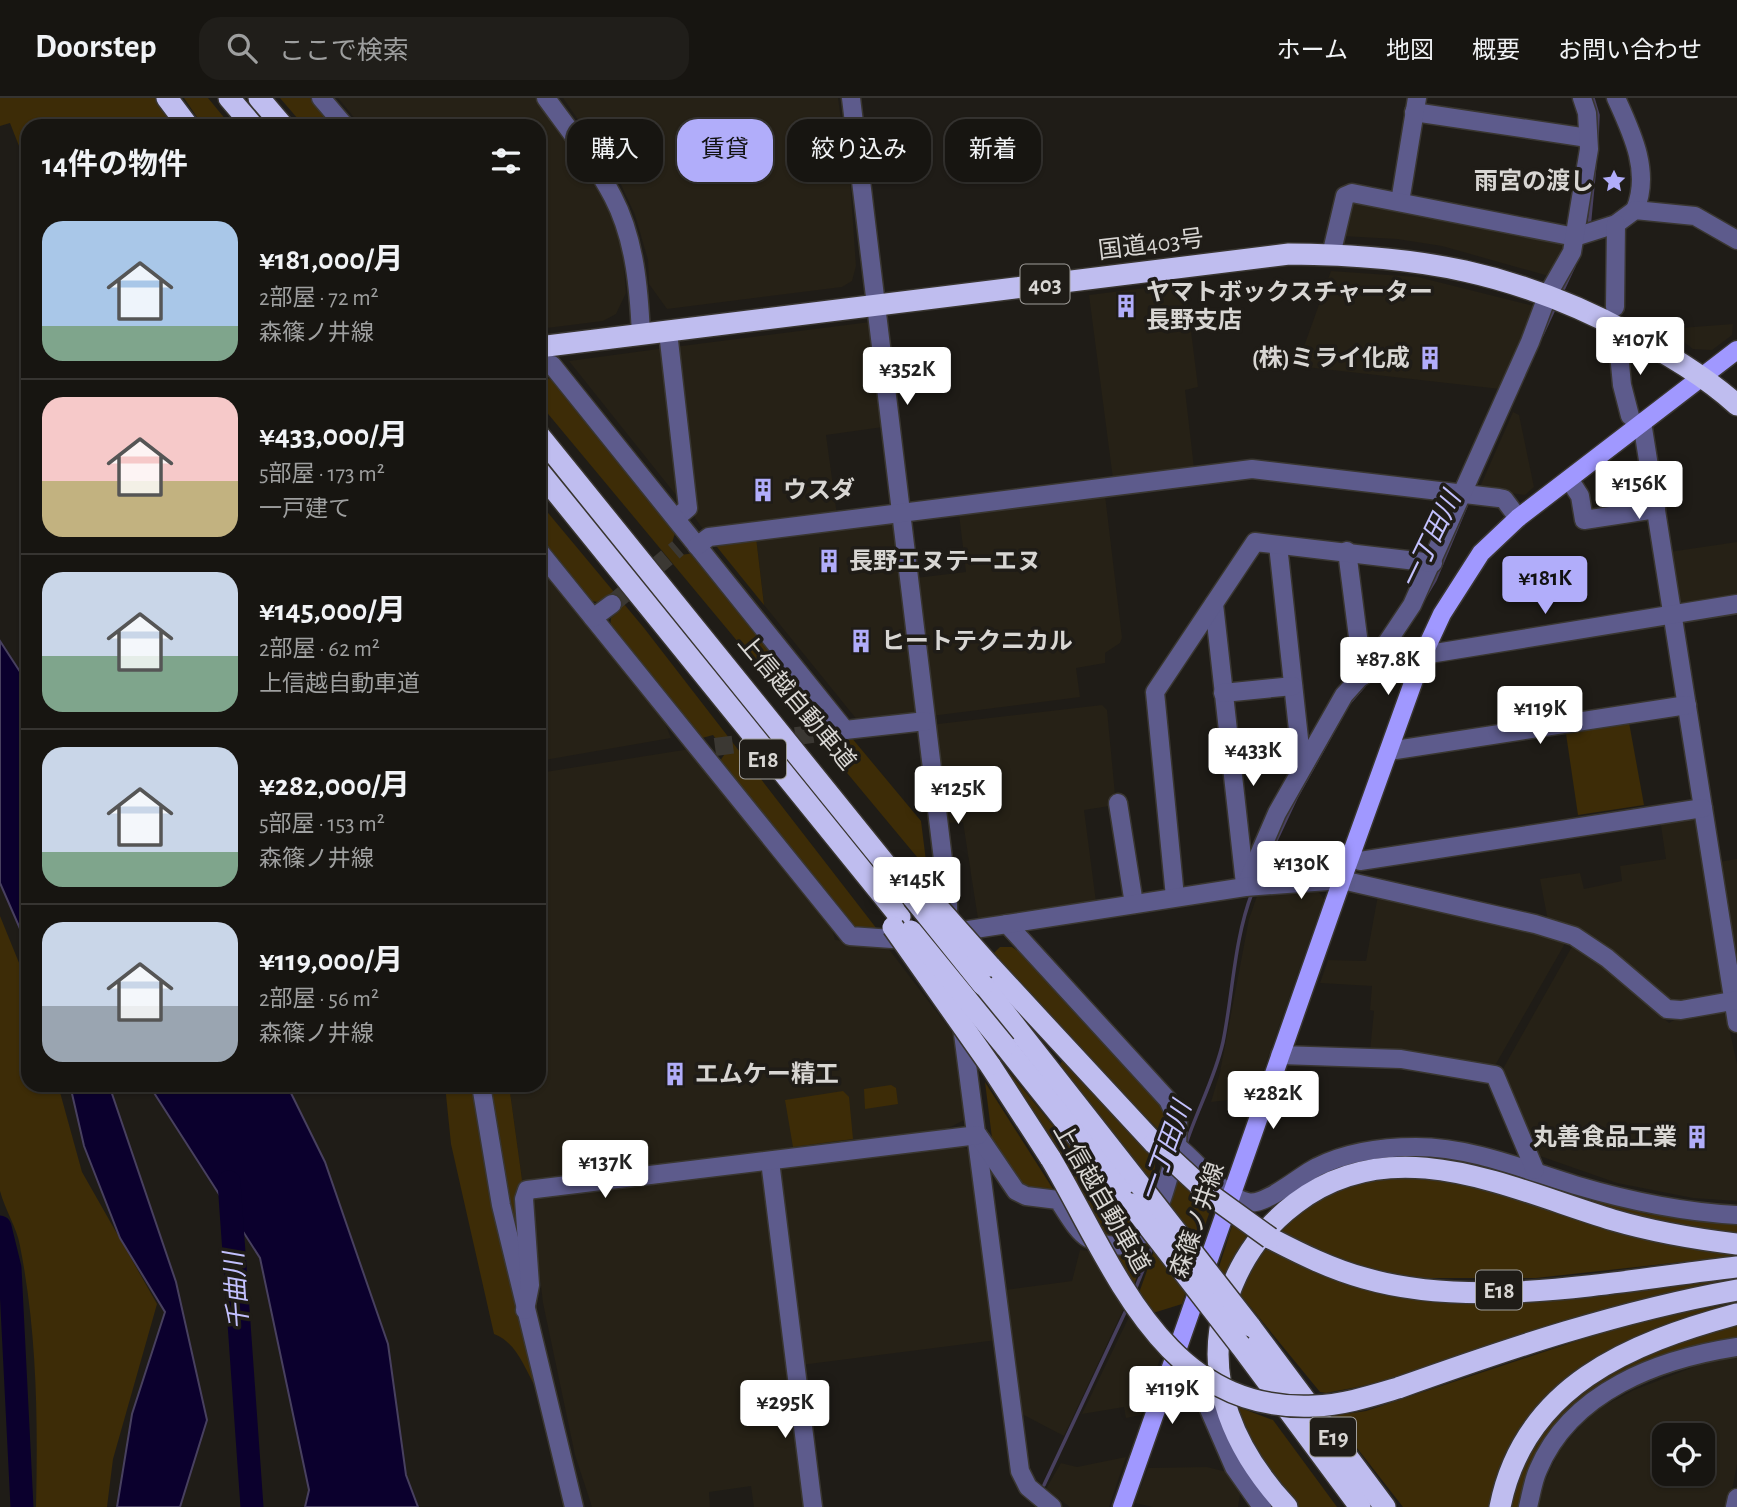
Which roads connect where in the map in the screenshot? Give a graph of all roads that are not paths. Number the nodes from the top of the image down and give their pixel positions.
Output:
1 (167, 98) edge
2 (229, 98) edge
3 (259, 98) edge
4 (321, 98) edge
5 (546, 98) edge
6 (850, 98) edge
7 (1582, 98) edge
8 (1616, 98) edge
9 (1415, 105) edge
10 (183, 119) edge
11 (247, 119) edge
12 (277, 119) edge
13 (339, 119) edge
14 (1588, 138) junction
15 (1400, 202) junction
16 (1634, 210) junction
17 (1616, 224) junction
18 (1584, 235) junction
19 (1737, 240) edge
20 (1331, 255) junction
21 (1555, 297) junction
22 (875, 307) junction
23 (1615, 307) dead end
24 (668, 332) junction
25 (641, 335) junction
26 (1618, 343) dead end
27 (546, 346) edge
28 (1737, 350) edge
29 (546, 365) edge
30 (1702, 377) junction
31 (1737, 405) edge
32 (1636, 419) junction
33 (546, 444) edge
34 (546, 480) edge
35 (1569, 480) junction
36 (1468, 495) junction
37 (1656, 509) junction
38 (901, 513) junction
39 (1518, 518) junction
40 (676, 519) junction
41 (689, 544) junction
42 (1278, 545) junction
43 (1347, 551) junction
44 (546, 560) edge
45 (1433, 563) junction
46 (612, 604) tunnel mouth
47 (1214, 604) junction
48 (1737, 604) edge
49 (1674, 614) junction
50 (593, 618) junction
51 (1423, 655) junction
52 (1363, 676) junction
53 (1293, 686) junction
54 (1223, 693) junction
55 (1687, 705) junction
56 (926, 721) junction
57 (695, 746) junction
58 (715, 747) tunnel mouth
59 (1389, 751) junction
60 (1305, 763) junction
61 (1118, 803) dead end
62 (1703, 808) junction
63 (1391, 857) junction
64 (1360, 861) dead end
65 (1342, 880) junction
66 (1250, 887) junction
67 (1382, 890) junction
68 (1174, 897) junction
69 (1133, 904) junction
70 (896, 922) junction
71 (1007, 924) junction
72 (947, 933) junction
73 (986, 976) junction
74 (1734, 1000) edge
75 (1737, 1023) edge
76 (1280, 1055) junction
77 (482, 1092) edge
78 (978, 1135) junction
79 (1182, 1149) junction
80 (771, 1161) junction
81 (1535, 1170) junction
82 (1232, 1194) junction
83 (1136, 1195) junction
84 (1737, 1215) edge
85 (1737, 1244) edge
86 (1737, 1267) edge
87 (1737, 1290) edge
88 (525, 1310) junction
89 (1737, 1314) edge
90 (1245, 1336) junction
91 (1737, 1347) edge
92 (1273, 1372) joint
93 (1170, 1375) junction
94 (1737, 1498) edge
95 (1377, 1505) edge
96 (574, 1507) edge
97 (813, 1507) edge
98 (1052, 1507) edge
99 (1122, 1507) edge
100 (1262, 1507) edge
101 (1287, 1507) edge
102 (1352, 1507) edge
103 (1500, 1507) edge
104 (1528, 1507) edge
105 (1735, 1507) edge

1 - 10 highway
2 - 11 highway
3 - 12 highway
4 - 13 street
5 - 25 street
6 - 22 street
7 - 14 street
8 - 16 street
9 - 14 street
9 - 15 street
14 - 18 street
15 - 18 street
15 - 20 street
16 - 17 street
16 - 19 street
17 - 18 street
17 - 23 street
18 - 21 street
20 - 21 highway, 国道403号 / 403
20 - 22 highway, 国道403号 / 403
21 - 30 highway, 国道403号 / 403
21 - 36 street
22 - 24 highway, 国道403号 / 403
22 - 38 street
24 - 25 highway, 国道403号 / 403
24 - 40 street
25 - 27 highway, 国道403号 / 403
26 - 32 street
28 - 30 main road, 森篠ノ井線
29 - 40 street
30 - 31 highway, 国道403号 / 403
30 - 32 main road, 森篠ノ井線
32 - 35 main road, 森篠ノ井線
32 - 37 street
33 - 73 highway, 上信越自動車道 / E18, bridge
34 - 70 highway, 上信越自動車道 / E18
35 - 37 street
35 - 39 main road, 森篠ノ井線
36 - 38 street
36 - 39 street
36 - 45 street
37 - 49 street
38 - 41 street
38 - 56 street
39 - 51 main road, 森篠ノ井線
40 - 41 street
41 - 56 street
42 - 43 street
42 - 47 street
42 - 53 street
43 - 45 street
43 - 52 street
44 - 50 street
45 - 52 street
46 - 50 street
47 - 54 street
47 - 68 street
48 - 49 street
49 - 51 street
49 - 55 street
50 - 57 street
51 - 59 main road, 森篠ノ井線
52 - 60 street
53 - 54 street
53 - 60 street
54 - 66 street
55 - 59 street
55 - 62 street
56 - 72 street
57 - 58 street
57 - 72 street
59 - 65 main road, 森篠ノ井線
60 - 66 street
61 - 69 street
62 - 63 street
62 - 74 street
63 - 64 street
63 - 67 street
65 - 66 street
65 - 67 street
65 - 76 main road, 森篠ノ井線
66 - 68 street
67 - 74 street
68 - 69 street
69 - 71 street
70 - 83 highway, 上信越自動車道 / E18, bridge
70 - 87 highway, 上信越自動車道 / E18, bridge
71 - 72 street
71 - 79 street
72 - 78 street
73 - 83 highway, 上信越自動車道 / E18
73 - 86 highway, 上信越自動車道 / E18, bridge
74 - 75 street
76 - 81 street
76 - 82 main road, 森篠ノ井線
77 - 88 street
78 - 79 street
78 - 80 street
78 - 98 street
79 - 82 street
80 - 88 street
80 - 97 street
81 - 82 street
81 - 84 street
82 - 93 main road, 森篠ノ井線
83 - 90 highway, 上信越自動車道 / E18, bridge
85 - 101 highway
88 - 96 street
89 - 103 highway
90 - 92 highway, 上信越自動車道 / E18
90 - 102 highway
91 - 104 street
92 - 95 highway, E19
93 - 99 main road, 森篠ノ井線
93 - 100 street
94 - 105 street

